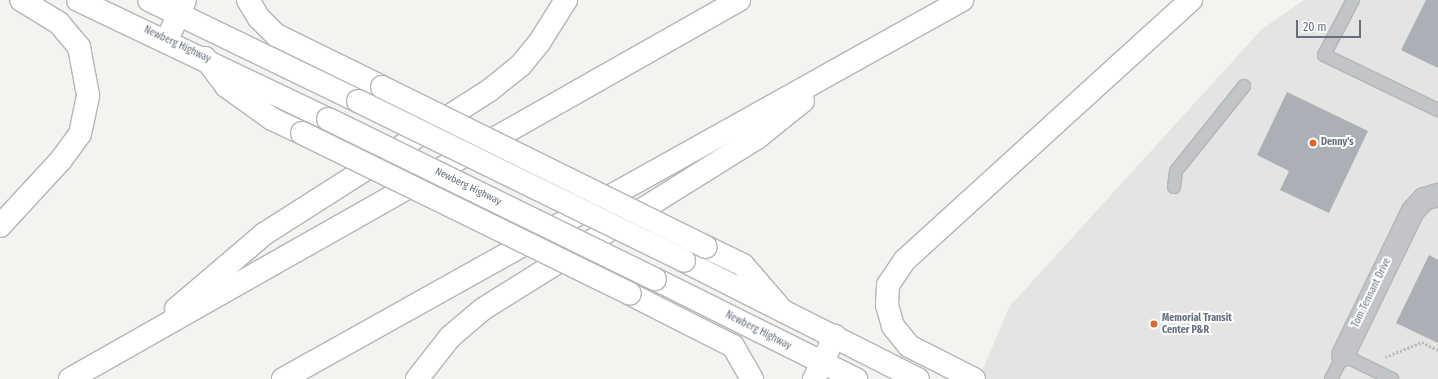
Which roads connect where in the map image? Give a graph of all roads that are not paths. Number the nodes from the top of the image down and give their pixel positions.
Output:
1 (21, 0) edge
2 (78, 0) edge
3 (149, 0) edge
4 (248, 0) edge
5 (566, 0) edge
6 (739, 0) edge
7 (962, 0) edge
8 (1191, 0) edge
9 (1353, 0) edge
10 (181, 7) edge
11 (167, 40) junction
12 (205, 58) junction
13 (848, 64) junction
14 (1244, 86) dead end
15 (1438, 110) edge
16 (1174, 187) dead end
17 (1438, 195) edge
18 (0, 226) edge
19 (782, 310) junction
20 (835, 336) junction
21 (138, 341) junction
22 (1343, 355) junction
23 (818, 371) edge
24 (70, 379) edge
25 (283, 379) edge
26 (417, 379) edge
27 (752, 379) edge
28 (856, 379) edge
29 (918, 379) edge
30 (974, 379) edge
31 (1331, 379) edge
32 (1392, 379) edge

1 - 18 main road
2 - 11 main road, Newberg Highway
3 - 10 main road
4 - 19 main road, bridge
5 - 21 main road
6 - 21 main road
7 - 13 main road
8 - 30 main road
9 - 15 lane
10 - 11 main road
10 - 19 main road, bridge
11 - 12 main road, Newberg Highway
12 - 23 main road, Newberg Highway, bridge
12 - 27 main road, bridge
13 - 25 main road
13 - 26 main road
14 - 16 lane
17 - 22 street, Tom Tennant Drive
19 - 20 main road
20 - 23 main road
20 - 29 main road
21 - 24 main road
22 - 31 lane
22 - 32 lane
23 - 28 main road, Newberg Highway

